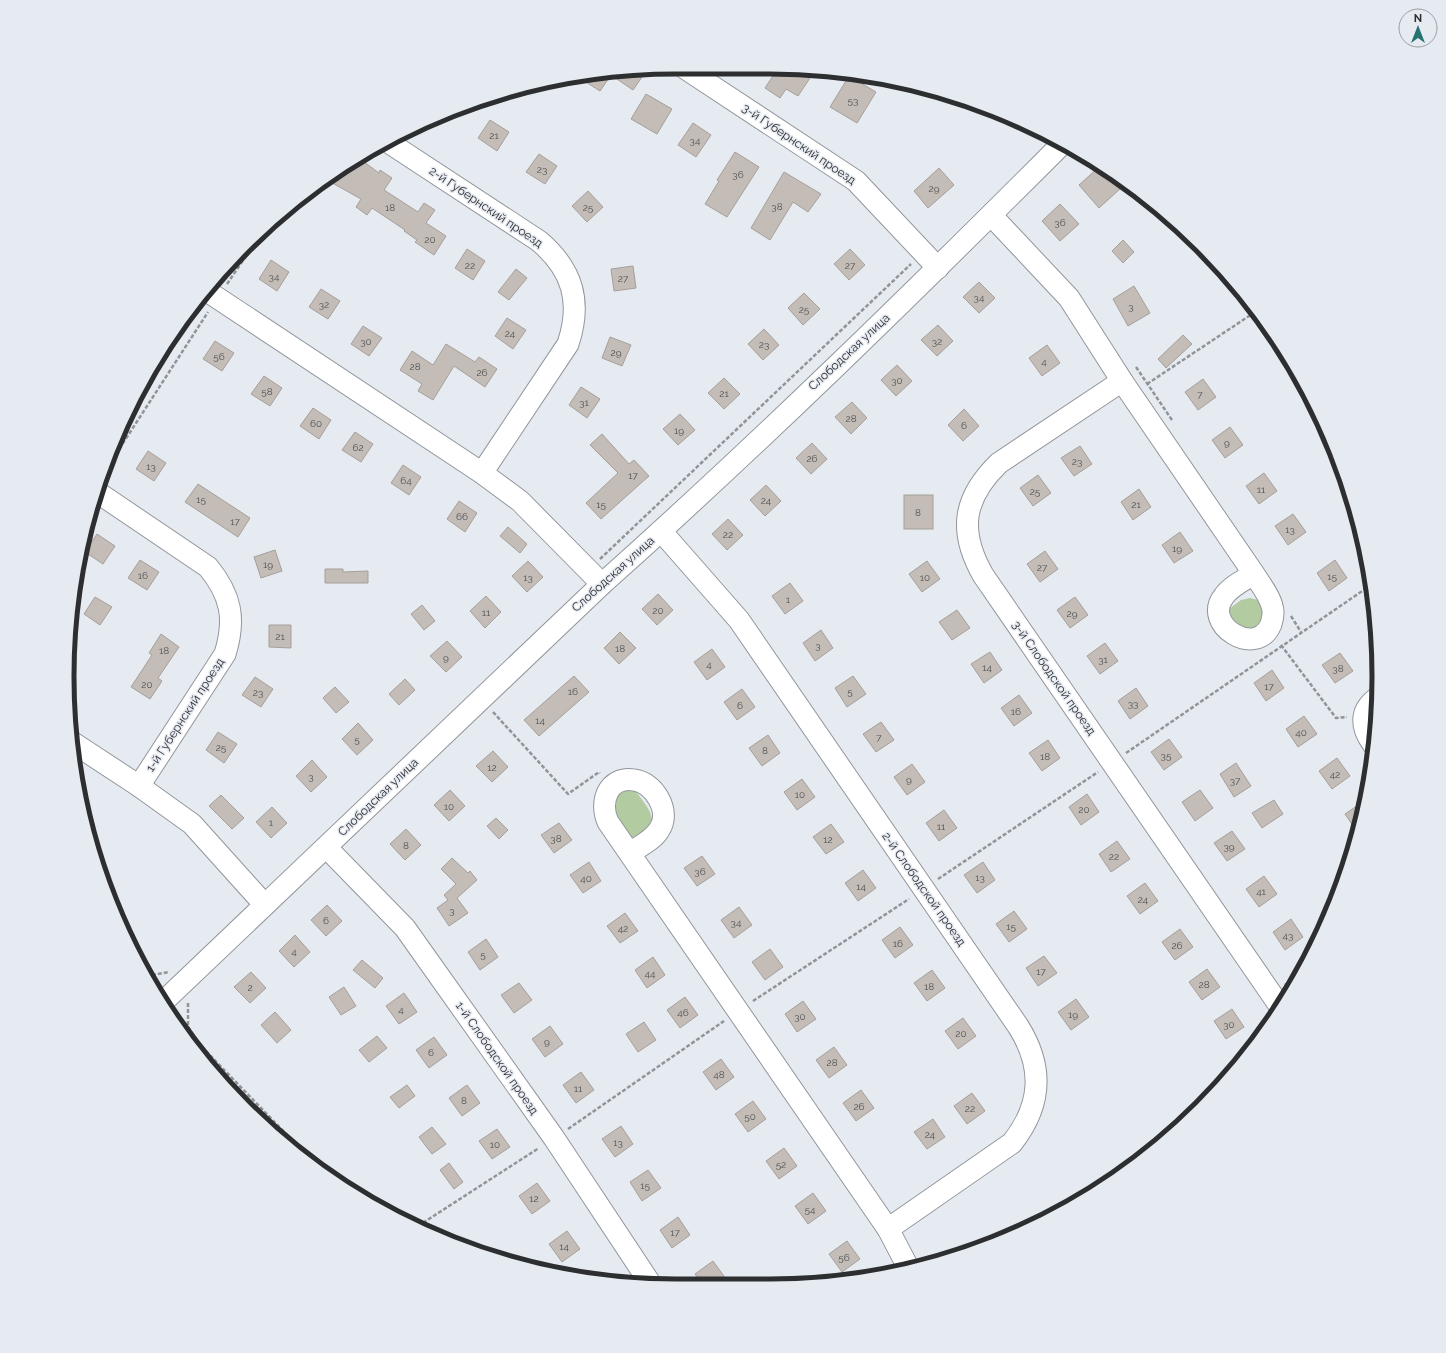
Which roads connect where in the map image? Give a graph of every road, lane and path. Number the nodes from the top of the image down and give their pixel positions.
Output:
1 (694, 74) edge
2 (393, 145) edge
3 (1058, 148) edge
4 (991, 215) junction
5 (938, 268) junction
6 (229, 274) edge
7 (212, 294) edge
8 (1250, 315) edge
9 (1126, 388) junction
10 (120, 446) edge
11 (482, 472) junction
12 (102, 496) edge
13 (661, 531) junction
14 (1254, 574) dead end
15 (602, 584) junction
16 (1365, 589) edge
17 (1281, 645) junction
18 (1371, 704) edge
19 (499, 706) dead end
20 (493, 711) junction
21 (487, 717) dead end
22 (1363, 717) junction
23 (1369, 736) edge
24 (78, 746) edge
25 (1112, 762) junction
26 (614, 784) junction
27 (139, 786) junction
28 (326, 847) junction
29 (630, 853) junction
30 (924, 889) junction
31 (264, 904) junction
32 (167, 998) edge
33 (188, 1000) dead end
34 (1276, 1001) edge
35 (737, 1012) junction
36 (201, 1045) edge
37 (203, 1048) edge
38 (289, 1137) edge
39 (554, 1138) junction
40 (423, 1223) edge
41 (888, 1229) junction
42 (906, 1263) edge
43 (647, 1278) edge

1 - 5 street, 3-й Губернский проезд
2 - 11 street, 2-й Губернский проезд
3 - 4 street, Слободская улица
4 - 5 street, Слободская улица
4 - 9 street
5 - 13 street, Слободская улица
6 - 7 path
7 - 10 path
7 - 11 street
8 - 9 path
9 - 14 street
9 - 25 street, 3-й Слободской проезд
11 - 15 street
12 - 27 street, 1-й Губернский проезд
13 - 15 street, Слободская улица
13 - 30 street, 2-й Слободской проезд
15 - 28 street, Слободская улица
16 - 17 path
17 - 22 path
17 - 25 path
18 - 22 street
19 - 20 path
20 - 21 path
20 - 26 path
22 - 23 street
24 - 27 street
25 - 30 path
25 - 34 street, 3-й Слободской проезд
26 - 29 street
26 - 29 street
27 - 31 street
28 - 31 street, Слободская улица
28 - 39 street, 1-й Слободской проезд
29 - 35 street
30 - 35 path
30 - 41 street, 2-й Слободской проезд
31 - 32 street, Слободская улица
33 - 36 path
35 - 39 path
35 - 41 street
37 - 38 path
39 - 40 path
39 - 43 street, 1-й Слободской проезд
41 - 42 street

